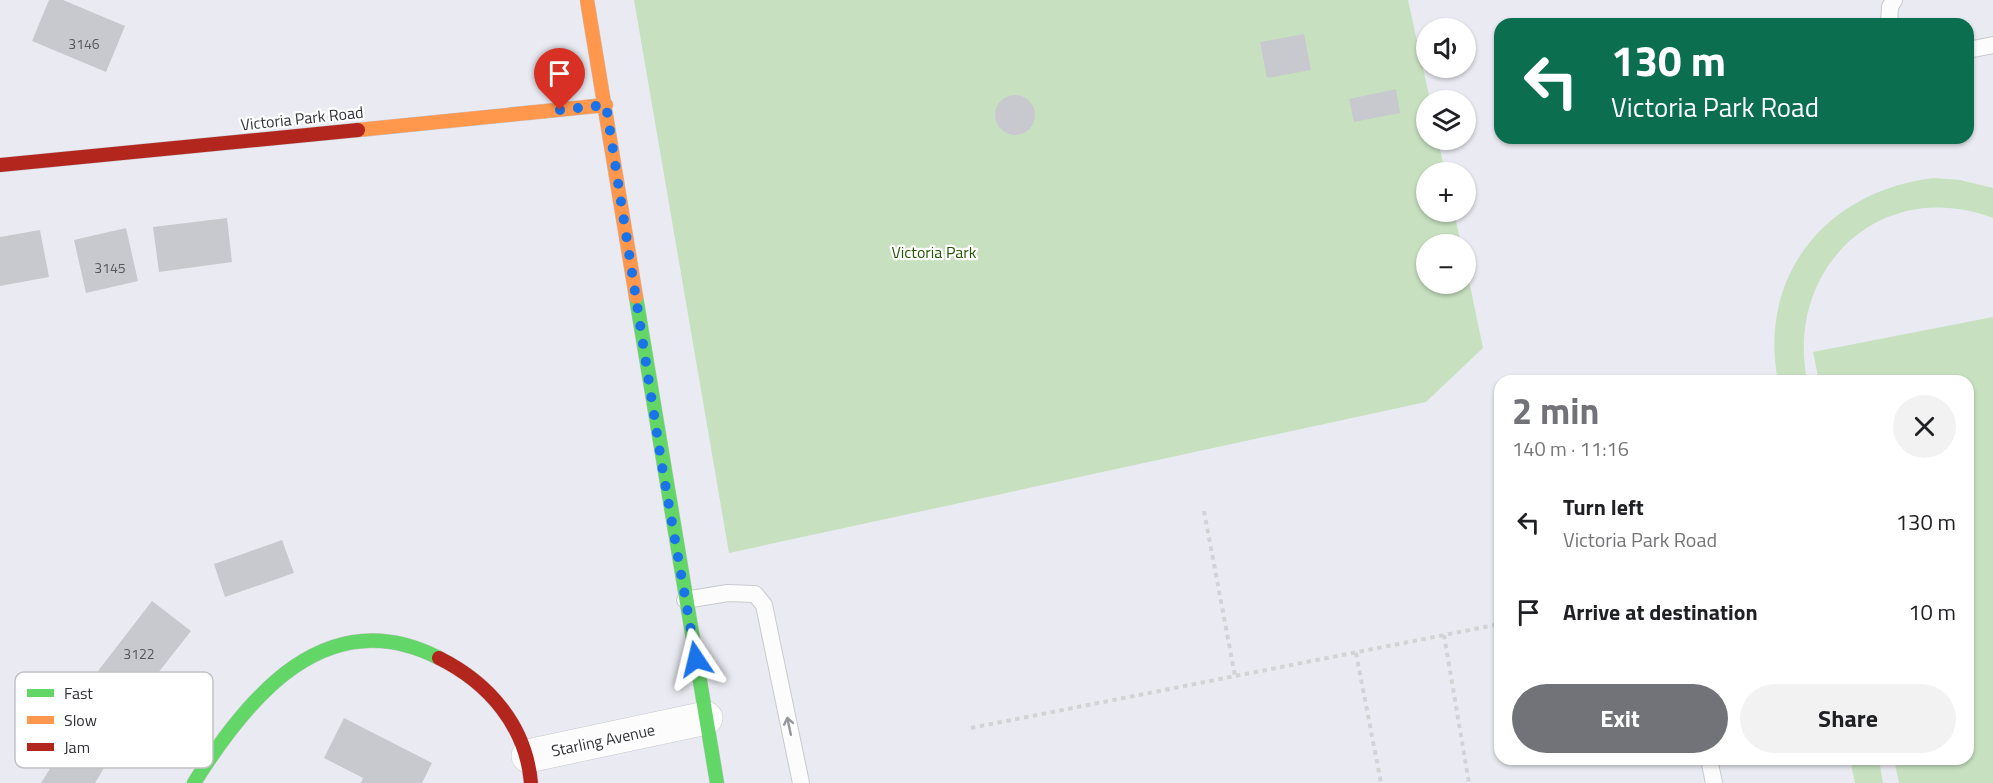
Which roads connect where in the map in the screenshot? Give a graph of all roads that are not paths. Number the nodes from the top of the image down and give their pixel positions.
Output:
1 (587, 0) edge
2 (1894, 0) edge
3 (1889, 18) edge
4 (1993, 45) edge
5 (1974, 49) edge
6 (606, 105) junction
7 (0, 165) edge
8 (685, 600) junction
9 (706, 718) junction
10 (213, 753) edge
11 (1710, 765) edge
12 (204, 768) edge
13 (530, 769) edge
14 (194, 783) edge
15 (717, 783) edge
16 (801, 783) edge
17 (1714, 783) edge

1 - 6 street
2 - 3 lane
4 - 5 lane
6 - 7 street, Victoria Park Road
6 - 8 street
8 - 9 street
16 -> 8 lane
9 - 13 street, Starling Avenue
9 - 15 street
10 - 13 street
11 - 17 lane
12 - 14 street

